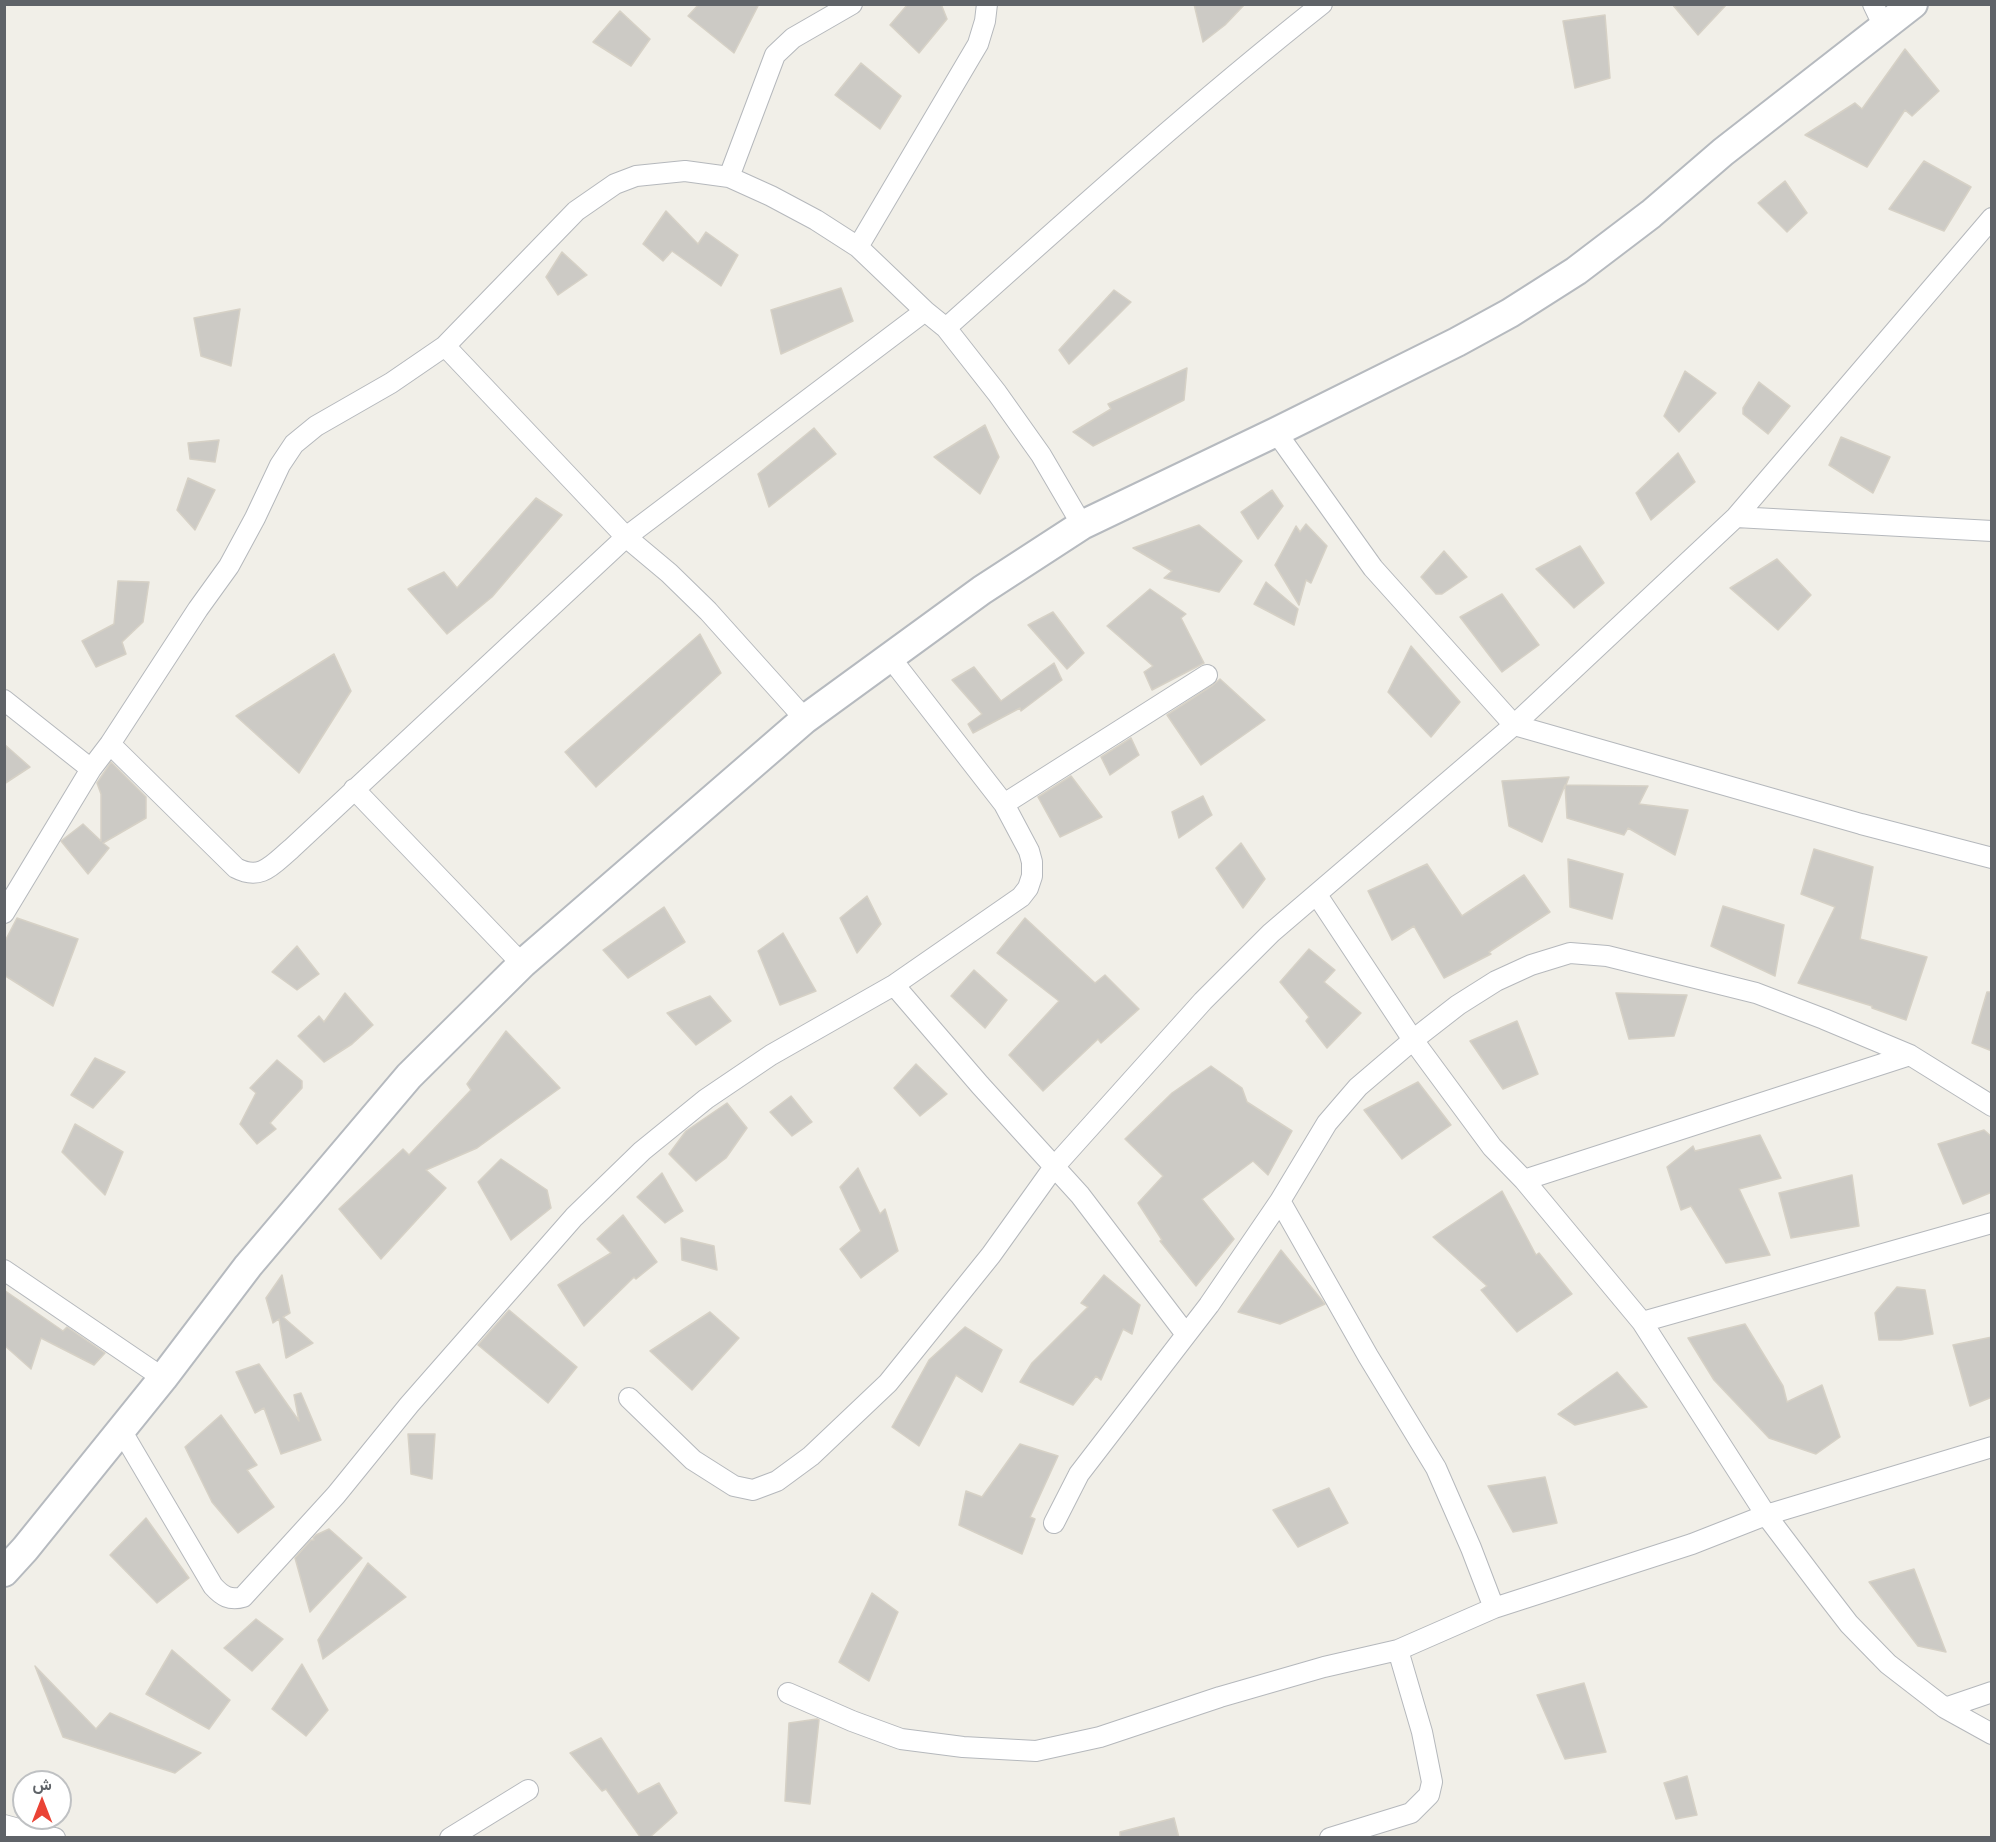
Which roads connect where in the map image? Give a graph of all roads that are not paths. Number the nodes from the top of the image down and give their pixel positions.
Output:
1 (852, 4) edge
2 (987, 4) edge
3 (1322, 4) edge
4 (1913, 4) edge
5 (1879, 16) edge
6 (729, 177) junction
7 (1992, 218) edge
8 (858, 247) junction
9 (924, 311) junction
10 (946, 328) junction
11 (445, 346) junction
12 (1276, 432) junction
13 (1736, 517) junction
14 (1082, 525) junction
15 (1992, 531) edge
16 (626, 537) junction
17 (889, 656) junction
18 (1207, 675) dead end
19 (4, 700) edge
20 (805, 719) junction
21 (1514, 725) junction
22 (110, 744) junction
23 (91, 769) junction
24 (354, 789) junction
25 (1004, 804) junction
26 (1992, 858) edge
27 (1317, 895) junction
28 (4, 913) edge
29 (522, 964) junction
30 (894, 985) junction
31 (1413, 1040) junction
32 (1910, 1055) junction
33 (1992, 1106) edge
34 (1054, 1167) junction
35 (1524, 1180) junction
36 (1280, 1201) junction
37 (1992, 1223) edge
38 (4, 1270) edge
39 (1642, 1322) junction
40 (1185, 1333) junction
41 (163, 1378) junction
42 (629, 1398) dead end
43 (121, 1430) junction
44 (1992, 1448) edge
45 (1766, 1515) junction
46 (1054, 1523) dead end
47 (4, 1572) edge
48 (1494, 1608) junction
49 (1398, 1650) junction
50 (1992, 1692) edge
51 (788, 1694) dead end
52 (1945, 1708) junction
53 (1992, 1734) edge
54 (528, 1790) dead end
55 (4, 1825) edge
56 (55, 1838) edge
57 (450, 1838) edge
58 (1330, 1838) edge

1 - 6 street
2 - 8 street
3 - 10 street
4 - 5 main road
5 - 12 main road
6 - 8 street
6 - 11 street
7 - 13 street
8 - 9 street
9 - 10 street
9 - 16 street
10 - 14 street
11 - 16 street
11 - 22 street
12 - 14 main road
12 - 21 street
13 - 15 street
13 - 21 street
14 - 17 main road
16 - 20 street
16 - 24 street
17 - 20 main road
17 - 25 street
18 - 25 street
19 - 23 street
20 - 29 main road
21 - 26 street
21 - 27 street
22 - 23 street
22 - 24 street
23 - 28 street
24 - 29 street
25 - 30 street
27 - 31 street
27 - 34 street
29 - 41 main road
30 - 34 street
30 - 43 street
31 - 32 street
31 - 35 street
31 - 36 street
32 - 33 street
32 - 35 street
34 - 40 street
34 - 42 street
35 - 39 street
36 - 40 street
36 - 48 street
37 - 39 street
38 - 41 street
39 - 45 street
40 - 46 street
41 - 43 main road
43 - 47 main road
44 - 45 street
45 - 48 street
45 - 52 street
48 - 49 street
49 - 51 street
49 - 58 street
50 - 52 street
52 - 53 street
54 - 57 street
55 - 56 street

